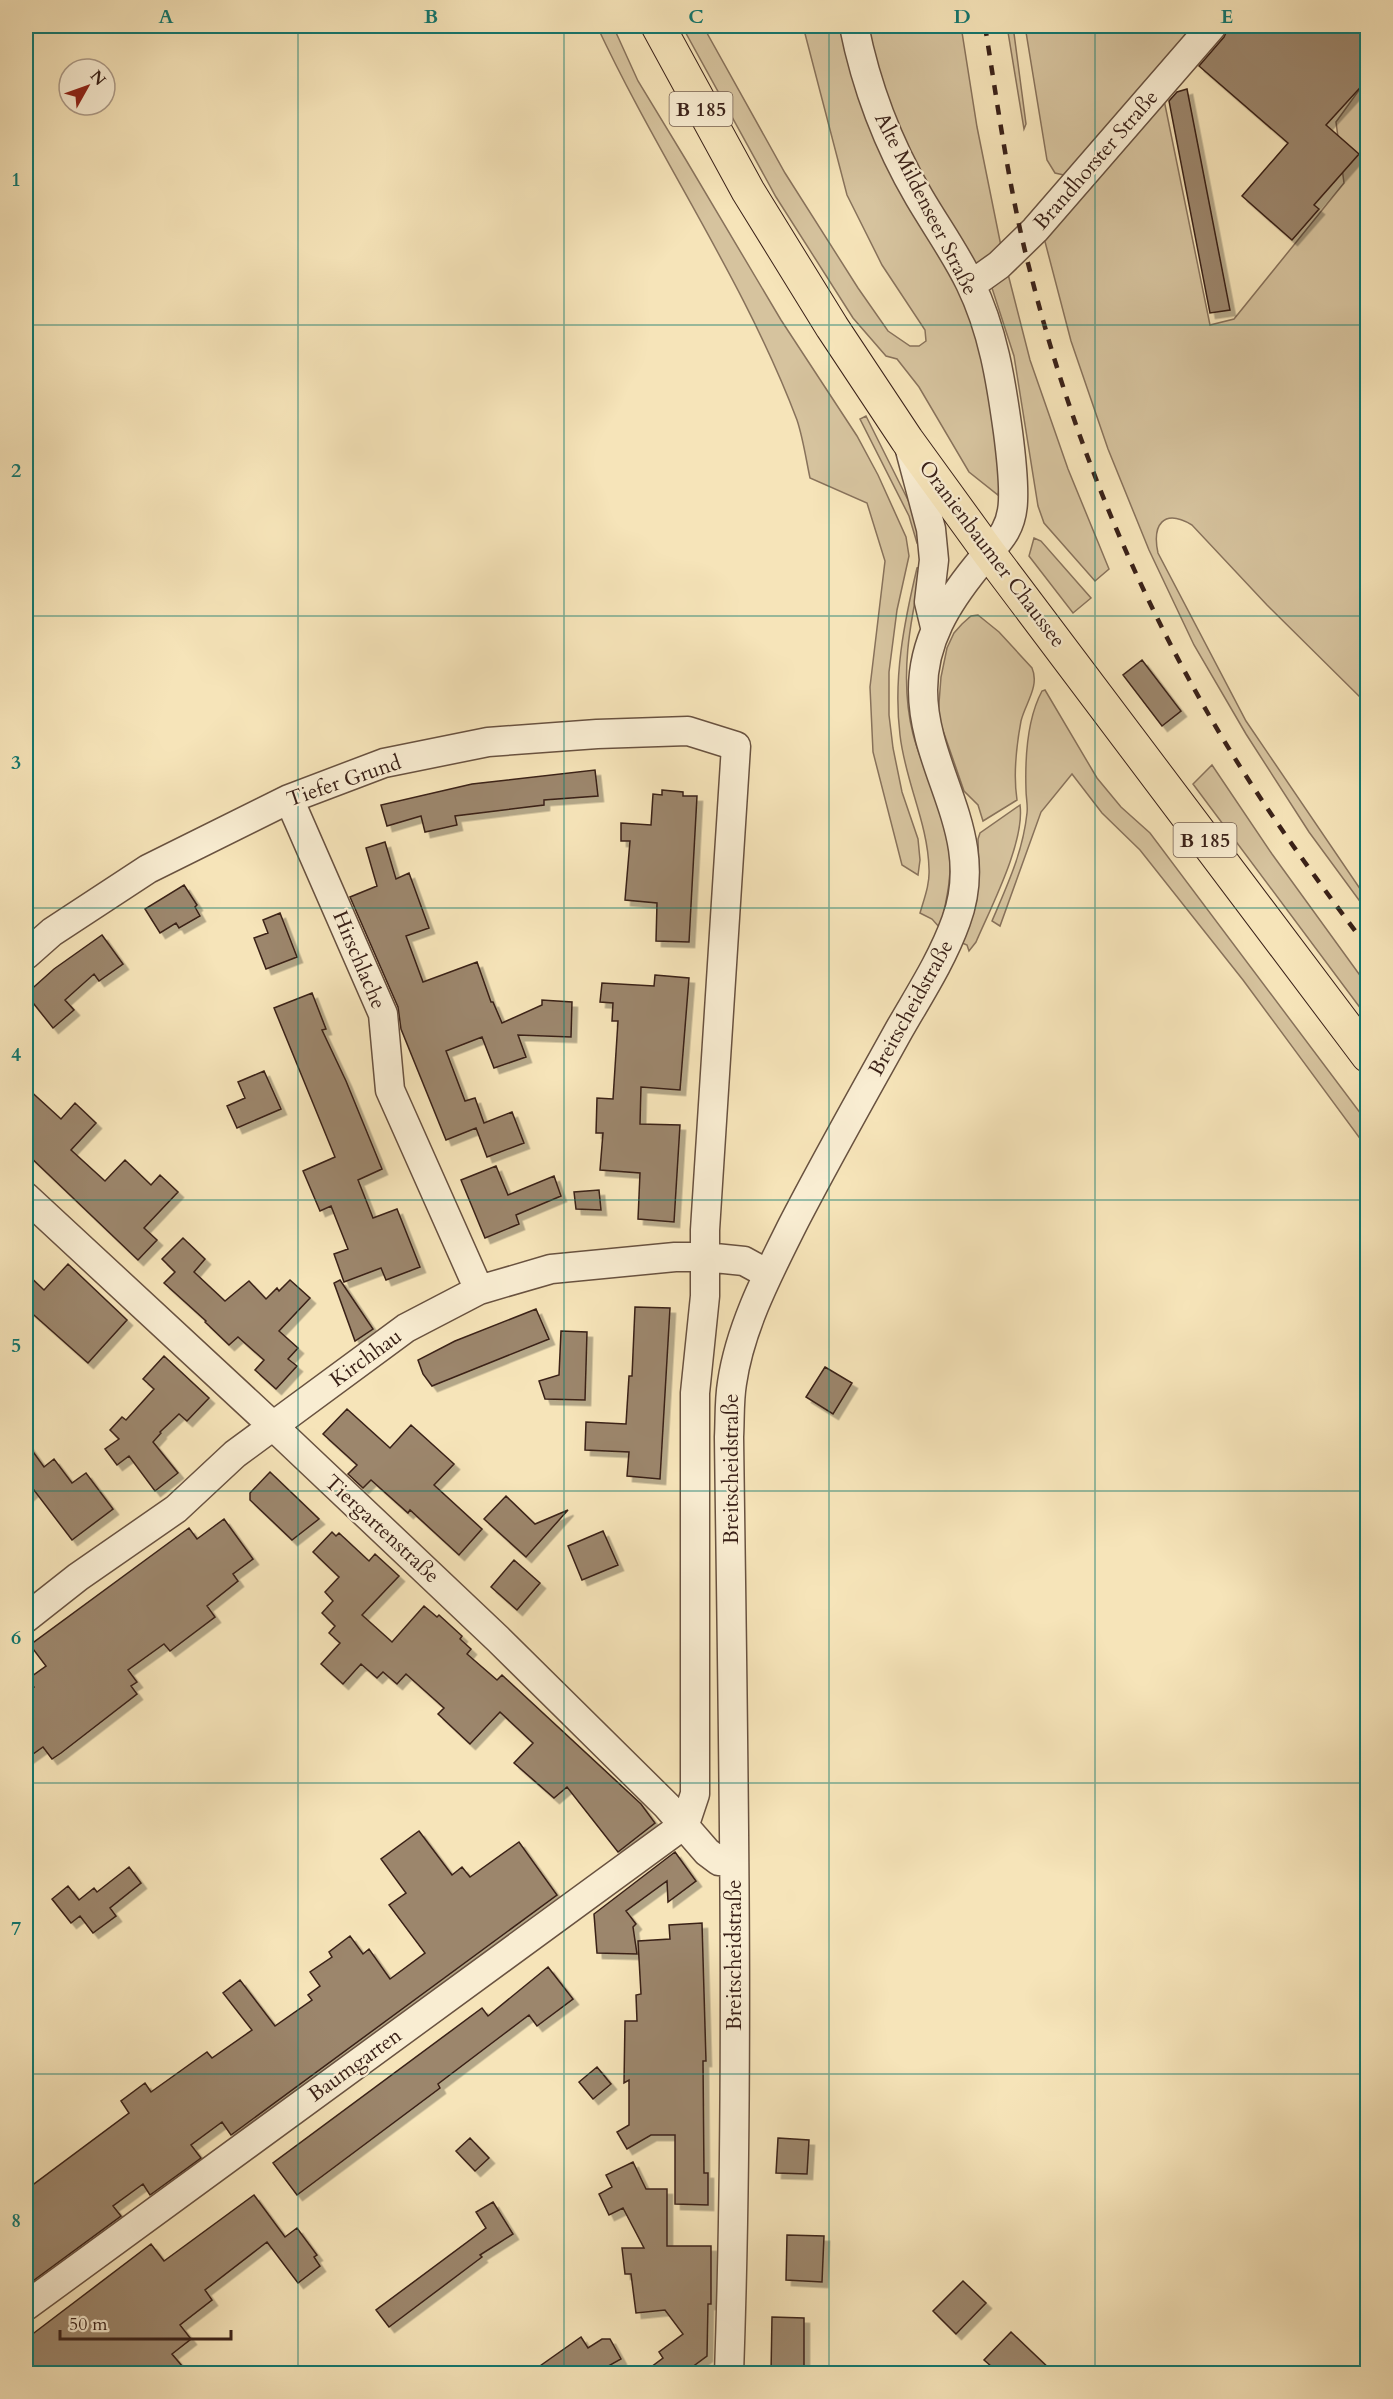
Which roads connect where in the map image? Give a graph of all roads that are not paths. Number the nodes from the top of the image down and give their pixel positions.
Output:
1 (658, 26) edge
2 (854, 26) edge
3 (1212, 26) edge
4 (971, 285) junction
5 (907, 440) junction
6 (989, 553) junction
7 (935, 627) junction
8 (736, 746) joint
9 (289, 799) junction
10 (26, 955) edge
11 (1368, 1056) edge
12 (26, 1197) edge
13 (705, 1257) junction
14 (768, 1274) junction
15 (479, 1290) junction
16 (273, 1426) junction
17 (26, 1618) edge
18 (685, 1824) junction
19 (733, 1862) junction
20 (26, 2306) edge
21 (729, 2373) edge

1 - 5 main road, Oranienbaumer Chaussee / B 185
2 - 4 street, Alte Mildenseer Straße
3 - 4 street, Brandhorster Straße
4 - 6 street, Alte Mildenseer Straße
5 - 6 main road, Oranienbaumer Chaussee / B 185
5 - 7 street, Breitscheidstraße
6 - 7 street, Breitscheidstraße
6 - 11 main road, Oranienbaumer Chaussee / B 185
7 - 14 street, Breitscheidstraße
8 - 9 street, Tiefer Grund
8 - 13 street, Breitscheidstraße
9 - 10 street, Tiefer Grund
9 - 15 street, Hirschlache
12 - 16 street, Tiergartenstraße
13 - 14 street, Kirchhau
13 - 15 street, Kirchhau
13 - 18 street, Breitscheidstraße
14 - 19 street, Breitscheidstraße
15 - 16 street, Kirchhau
16 - 17 street, Kirchhau
16 - 18 street, Tiergartenstraße
18 - 19 street, Tiergartenstraße
18 - 20 street, Baumgarten
19 - 21 street, Breitscheidstraße

